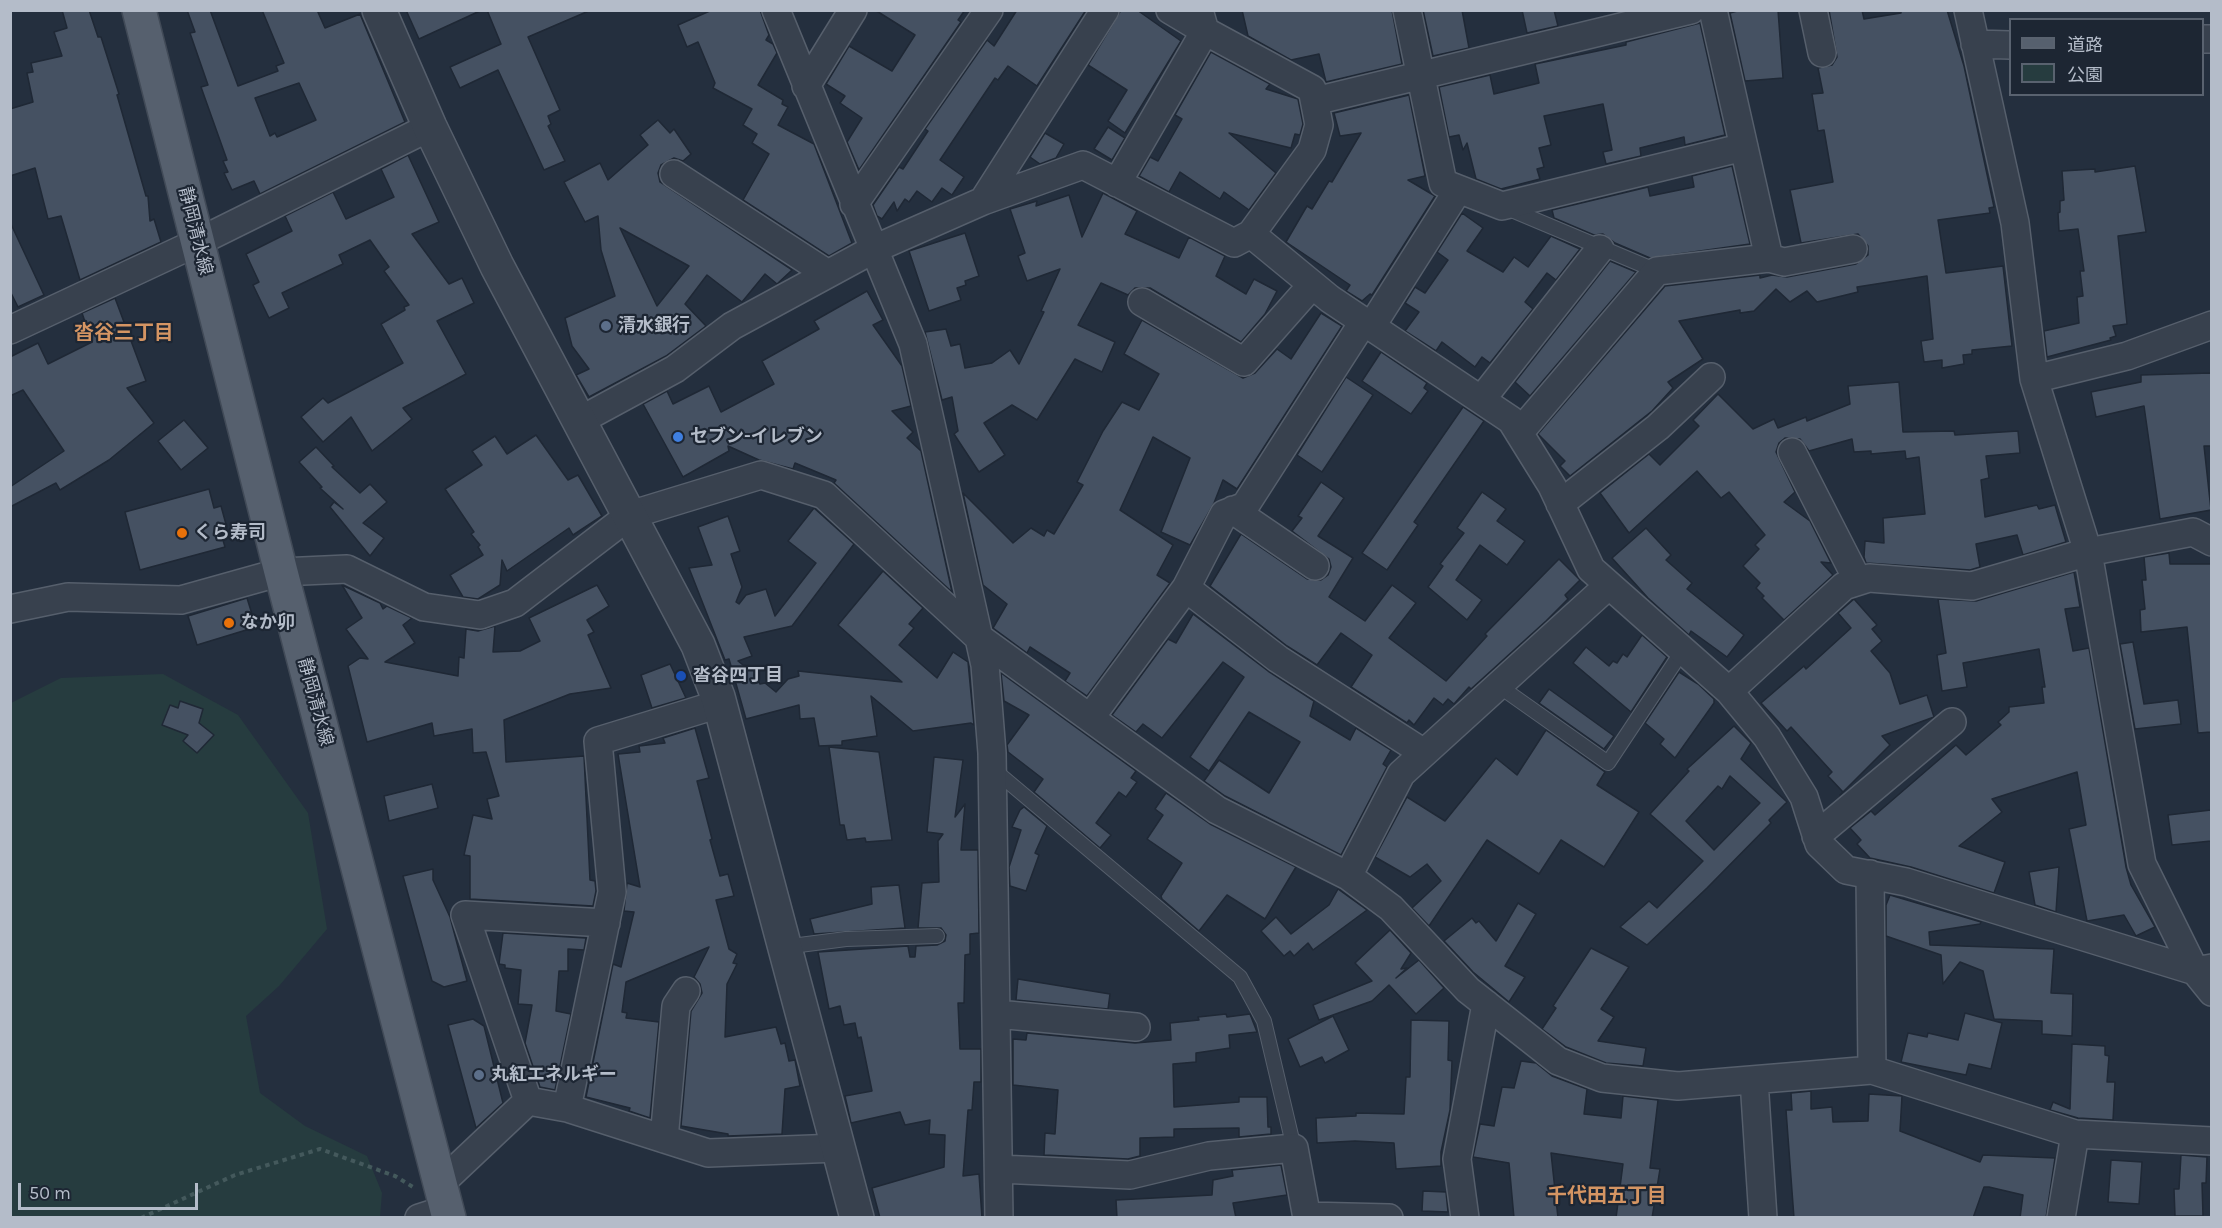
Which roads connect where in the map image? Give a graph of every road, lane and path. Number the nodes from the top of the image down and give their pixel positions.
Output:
1 (139, 10) edge
2 (379, 10) edge
3 (776, 10) edge
4 (854, 10) edge
5 (989, 10) edge
6 (1105, 10) edge
7 (1170, 10) edge
8 (1407, 10) edge
9 (1691, 10) edge
10 (1713, 10) edge
11 (1813, 10) edge
12 (1968, 10) edge
13 (1202, 21) edge
14 (1975, 44) junction
15 (2009, 45) edge
16 (1822, 53) dead end
17 (1420, 76) junction
18 (807, 86) junction
19 (1315, 101) junction
20 (430, 126) junction
21 (1744, 147) junction
22 (674, 174) dead end
23 (1117, 183) junction
24 (1458, 190) junction
25 (983, 201) junction
26 (854, 204) junction
27 (1502, 206) junction
28 (1251, 234) junction
29 (198, 242) junction
30 (874, 249) junction
31 (1600, 249) junction
32 (1853, 249) dead end
33 (1769, 258) junction
34 (1657, 271) junction
35 (828, 274) junction
36 (1312, 285) junction
37 (1142, 302) dead end
38 (1367, 324) junction
39 (2211, 325) edge
40 (10, 330) edge
41 (1711, 378) dead end
42 (2034, 379) junction
43 (1481, 400) junction
44 (579, 421) junction
45 (1519, 433) junction
46 (1792, 452) dead end
47 (1560, 504) junction
48 (1233, 510) junction
49 (630, 515) junction
50 (2211, 542) edge
51 (2088, 552) junction
52 (1315, 566) dead end
53 (281, 572) junction
54 (1858, 581) junction
55 (1609, 585) junction
56 (1186, 588) junction
57 (10, 609) edge
58 (978, 637) junction
59 (1683, 650) junction
60 (1498, 686) junction
61 (1729, 692) junction
62 (719, 704) junction
63 (1090, 718) junction
64 (1952, 722) dead end
65 (1424, 753) junction
66 (993, 769) junction
67 (1816, 836) junction
68 (1870, 874) junction
69 (1347, 876) junction
70 (606, 923) junction
71 (937, 936) dead end
72 (784, 946) junction
73 (2203, 969) edge
74 (686, 991) dead end
75 (2211, 992) edge
76 (1486, 1004) junction
77 (997, 1014) junction
78 (1136, 1027) dead end
79 (1872, 1070) junction
80 (1754, 1080) junction
81 (528, 1101) junction
82 (567, 1108) junction
83 (2075, 1134) junction
84 (664, 1139) junction
85 (2211, 1141) edge
86 (838, 1148) junction
87 (1294, 1148) junction
88 (999, 1169) junction
89 (439, 1207) edge
90 (1307, 1217) edge
91 (141, 1218) edge
92 (856, 1218) edge
93 (999, 1218) edge
94 (1389, 1218) edge
95 (1465, 1218) edge
96 (1763, 1218) edge
97 (2061, 1218) edge

1 - 29 main road, 静岡清水線
2 - 20 street
3 - 18 street
4 - 18 street
5 - 26 street
6 - 25 street
7 - 13 street
8 - 17 street
9 - 17 street
10 - 21 street
11 - 16 street
12 - 14 street
13 - 19 street
13 - 23 street
14 - 15 street
14 - 42 street
17 - 19 street
17 - 24 street
18 - 26 street
19 - 28 street
20 - 29 street
20 - 44 street
21 - 27 street
21 - 33 street
22 - 35 street
23 - 25 street
23 - 28 street
24 - 27 street
24 - 38 street
25 - 30 street
26 - 30 street
27 - 31 lane
28 - 36 street
29 - 40 street
29 - 53 main road, 静岡清水線
30 - 35 street
30 - 58 street
31 - 34 lane
31 - 43 street
32 - 33 street
33 - 34 street
34 - 45 street
35 - 44 street
36 - 37 street
36 - 38 street
38 - 43 street
38 - 48 street
39 - 42 street
41 - 47 street
42 - 51 street
43 - 45 street
44 - 49 street
45 - 47 street
46 - 54 street
47 - 55 street
48 - 52 street
48 - 56 street
49 - 53 street
49 - 58 street
49 - 62 street
50 - 51 street
51 - 54 street
51 - 73 street
53 - 57 street
53 - 89 main road, 静岡清水線
54 - 61 street
55 - 59 street
55 - 60 street
56 - 63 street
56 - 65 street
58 - 63 street
58 - 66 street
59 - 60 lane
59 - 61 street
60 - 65 street
61 - 67 street
62 - 70 street
62 - 72 street
63 - 69 street
64 - 67 street
65 - 69 street
66 - 77 street
66 - 87 lane
67 - 68 street
68 - 73 street
68 - 79 street
69 - 76 street
70 - 81 street
70 - 82 street
71 - 72 lane
72 - 86 street
73 - 75 street
74 - 84 street
76 - 80 street
76 - 95 street
77 - 78 street
77 - 88 street
79 - 80 street
79 - 83 street
80 - 96 street
81 - 82 street
81 - 89 street
82 - 84 street
83 - 85 street
83 - 97 street
84 - 86 street
86 - 92 street
87 - 88 street
87 - 90 street
88 - 93 street
89 - 91 path
90 - 94 street

